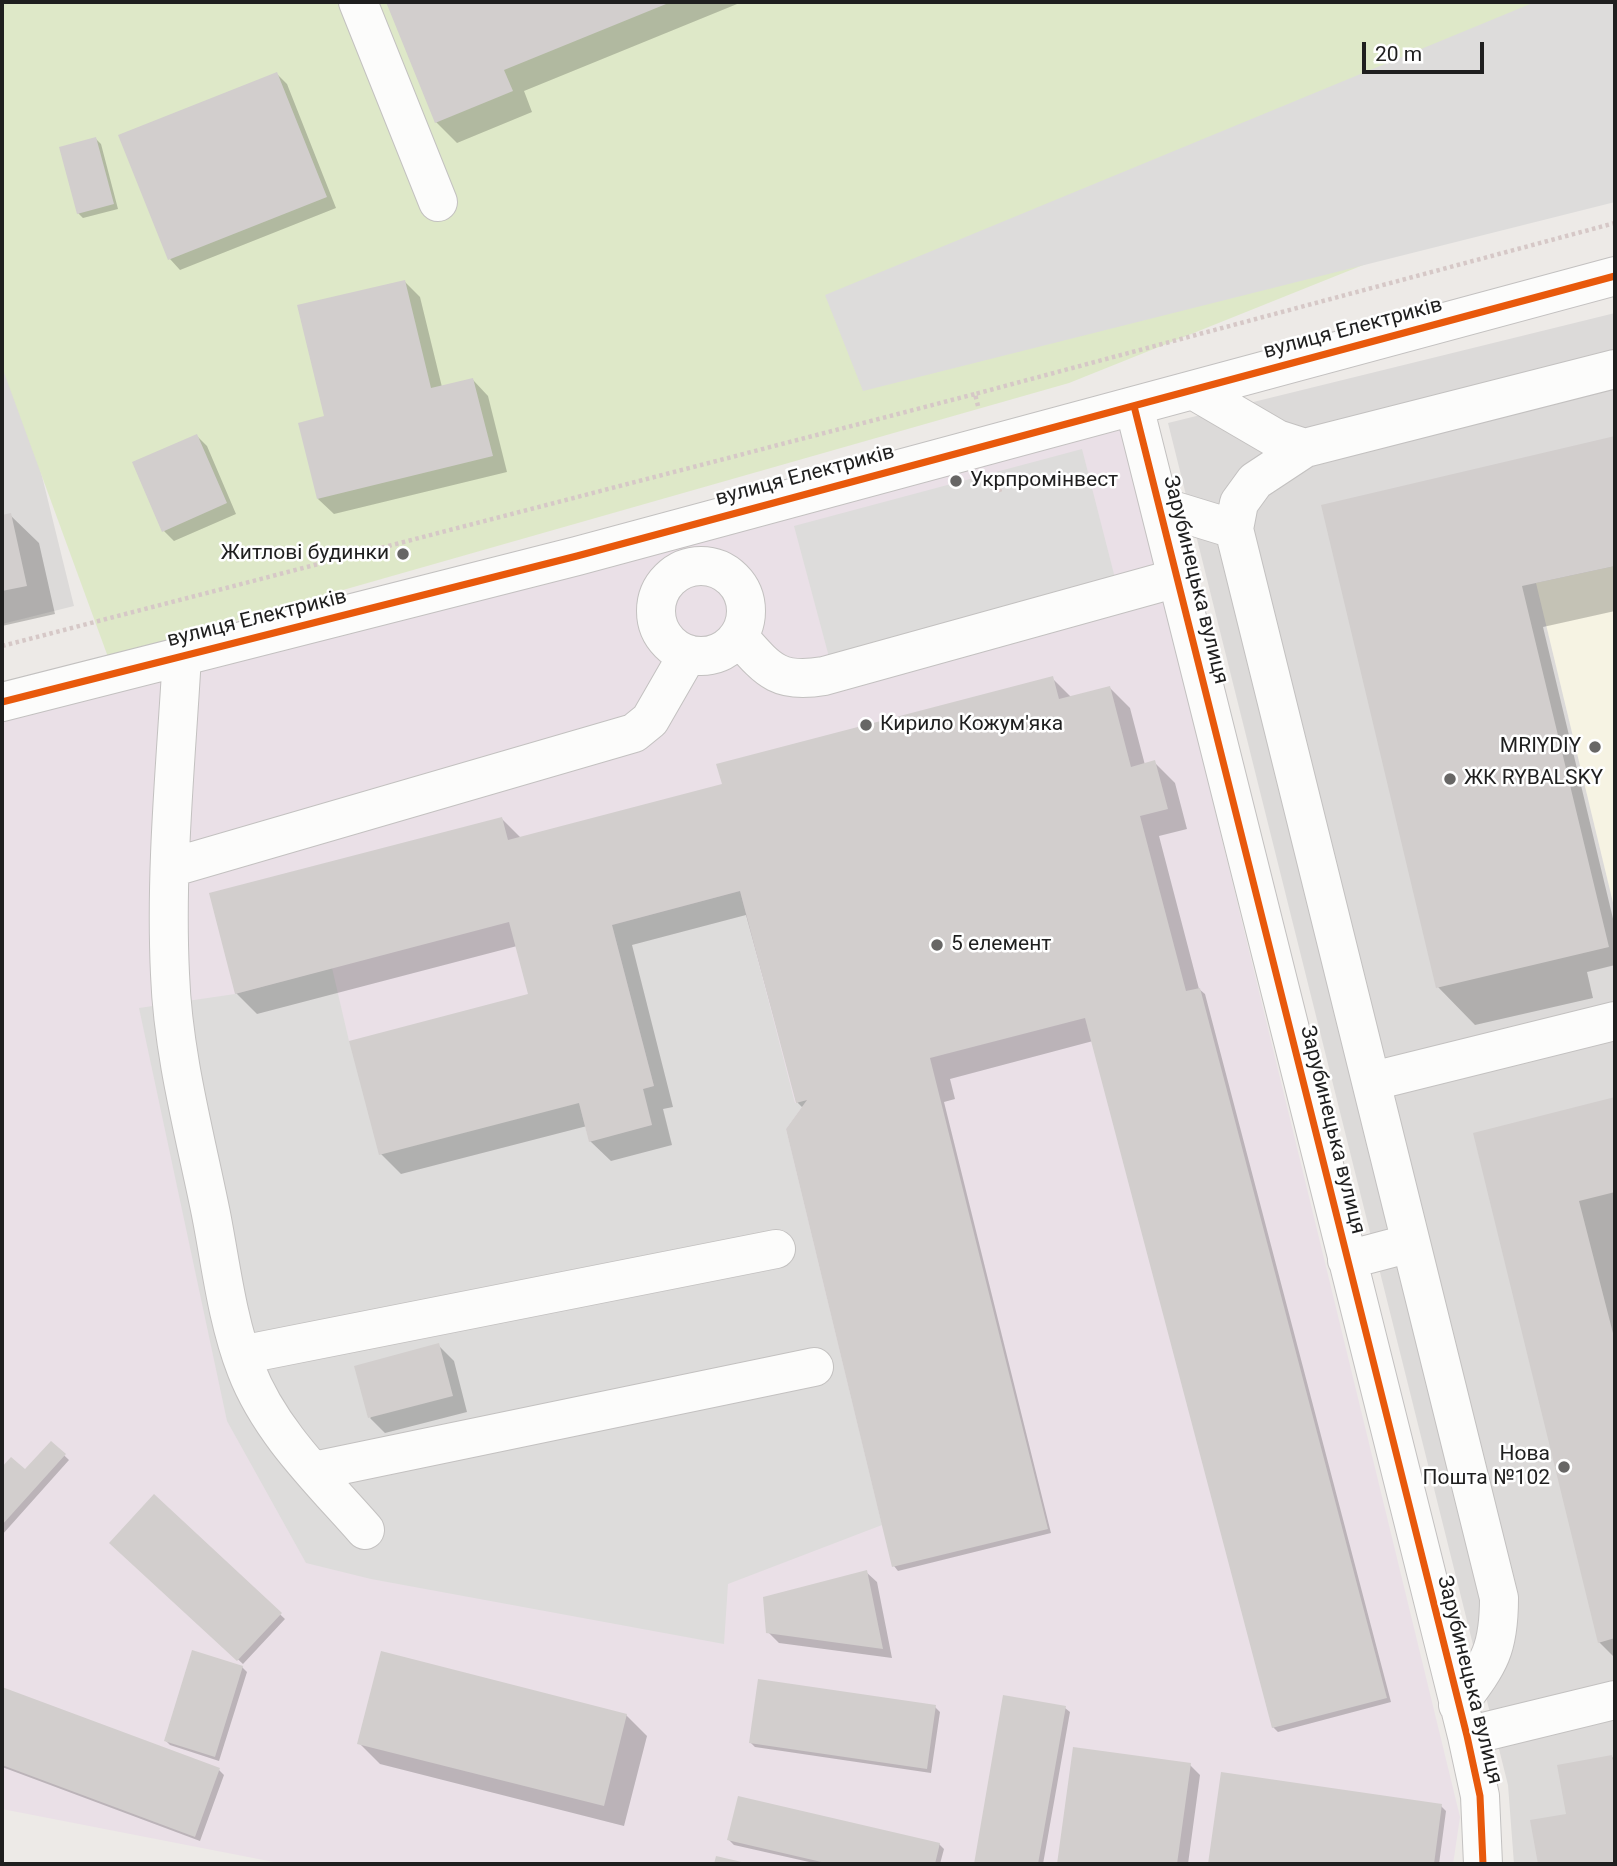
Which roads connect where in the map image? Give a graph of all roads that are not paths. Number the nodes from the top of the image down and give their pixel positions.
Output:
1 (358, 2) edge
2 (438, 202) dead end
3 (1615, 276) edge
4 (1615, 369) edge
5 (1193, 390) junction
6 (1133, 405) junction
7 (1305, 448) junction
8 (1159, 506) junction
9 (678, 529) junction
10 (1234, 529) junction
11 (687, 567) junction
12 (1177, 578) junction
13 (739, 637) junction
14 (688, 654) junction
15 (182, 656) junction
16 (2, 702) edge
17 (170, 868) junction
18 (1615, 1021) edge
19 (1373, 1081) junction
20 (1411, 1243) junction
21 (776, 1249) dead end
22 (1347, 1260) junction
23 (242, 1355) junction
24 (814, 1367) dead end
25 (313, 1471) junction
26 (365, 1530) dead end
27 (1615, 1700) edge
28 (1462, 1720) junction
29 (1483, 1864) edge

1 - 2 street
3 - 5 street, вулиця Електриків
4 - 7 street
5 - 6 street, вулиця Електриків
5 - 7 street
6 - 8 street, Зарубинецька вулиця
6 - 9 street, вулиця Електриків
7 - 10 street
8 - 10 street
8 - 12 street, Зарубинецька вулиця
9 - 11 street
9 - 15 street, вулиця Електриків
10 - 19 street
11 - 13 street
11 - 14 street
12 - 13 street
12 - 22 street, Зарубинецька вулиця
13 - 14 street
14 - 17 street
15 - 16 street, вулиця Електриків
15 - 17 street
17 - 23 street
18 - 19 street
19 - 20 street
20 - 22 street
20 - 28 street
21 - 23 street
22 - 28 street, Зарубинецька вулиця
23 - 25 street
24 - 25 street
25 - 26 street
27 - 28 street
28 - 29 street, Зарубинецька вулиця

